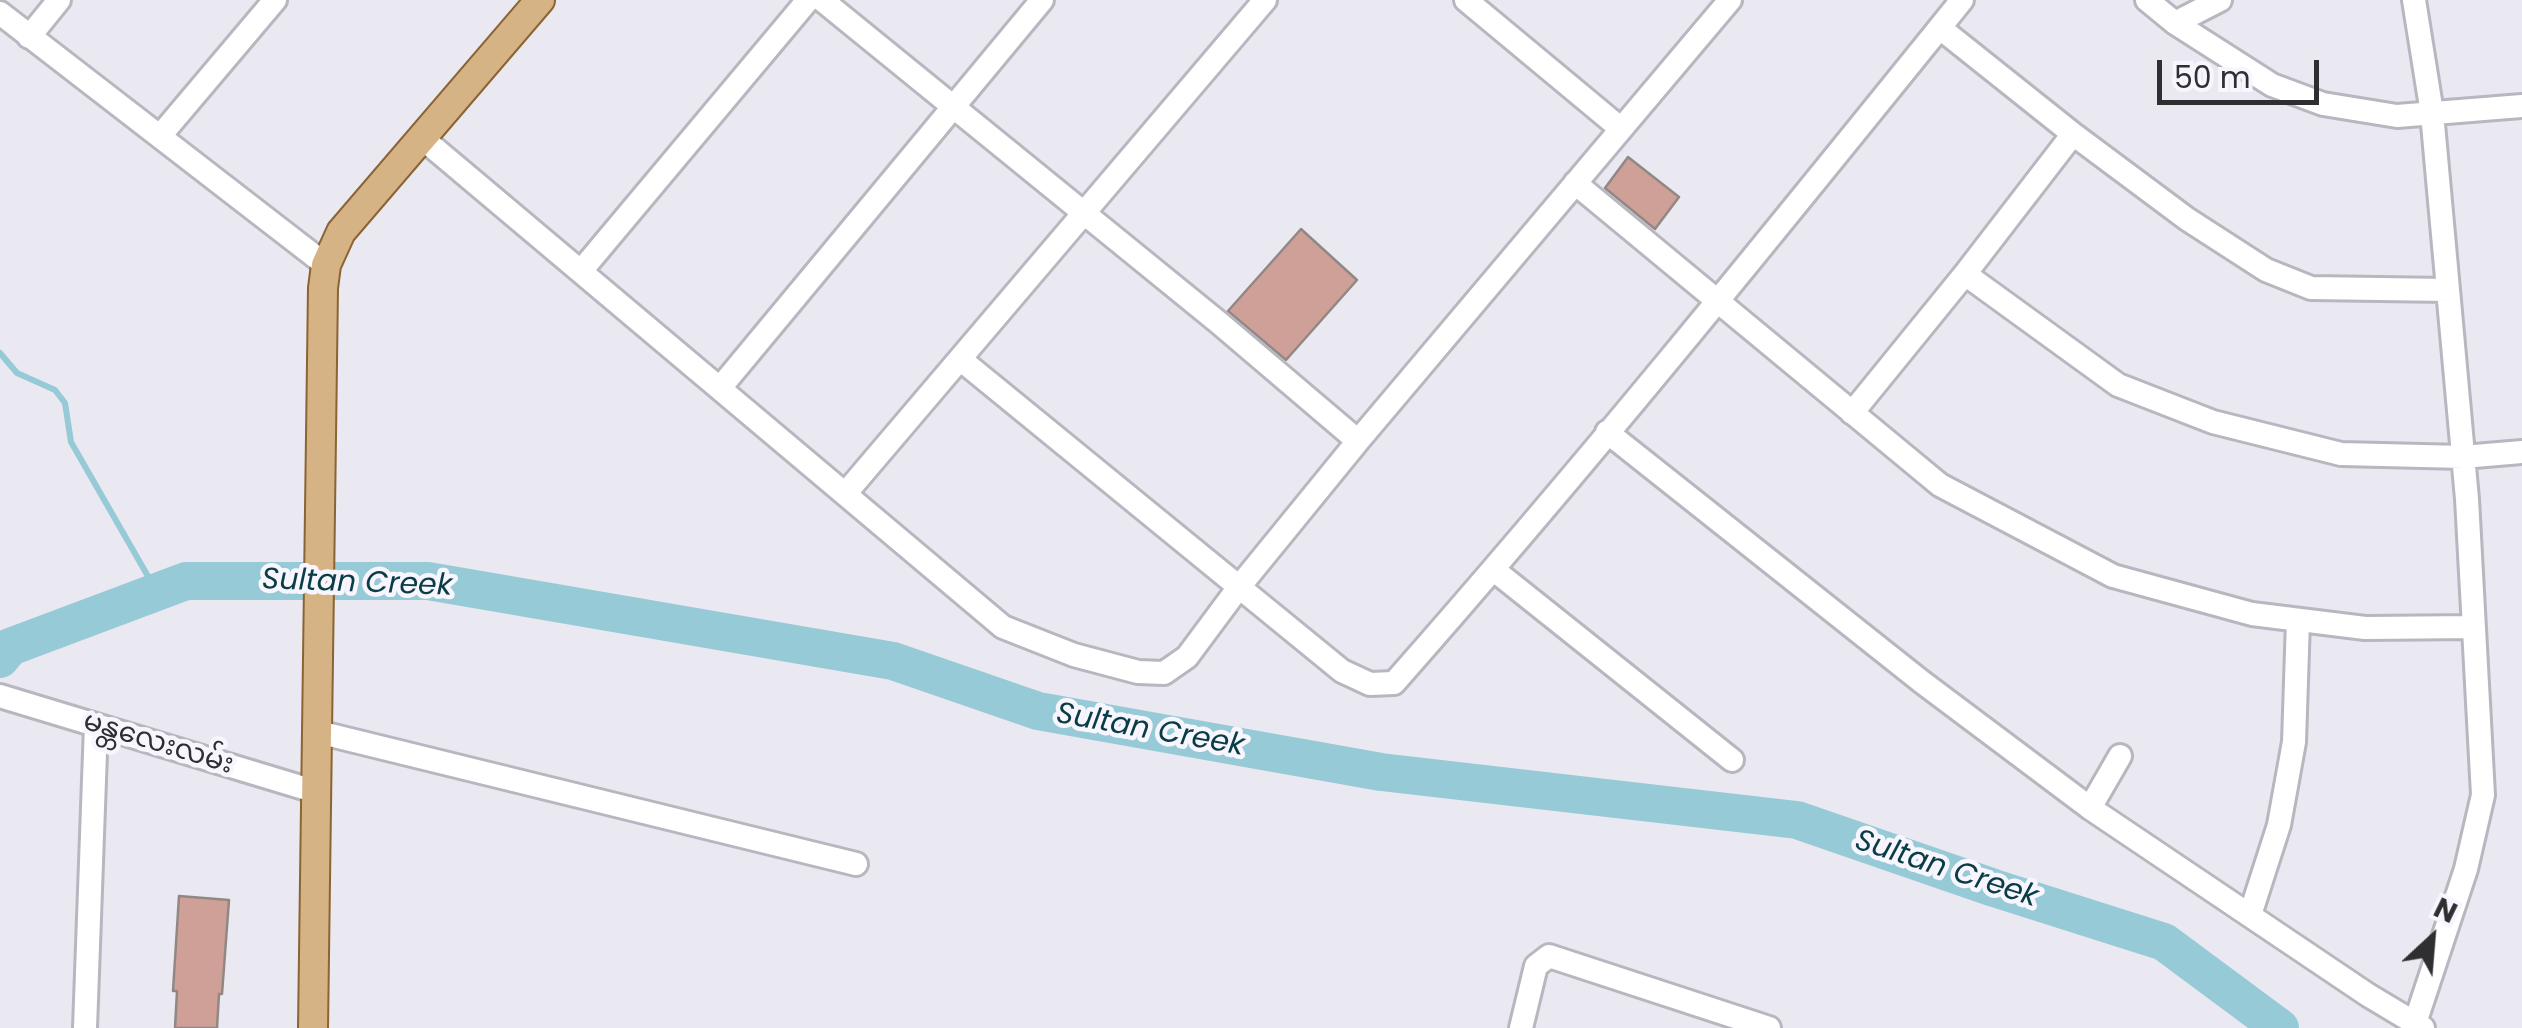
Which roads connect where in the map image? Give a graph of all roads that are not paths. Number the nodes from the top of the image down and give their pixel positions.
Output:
1 (59, 0) edge
2 (275, 0) edge
3 (540, 0) edge
4 (808, 0) edge
5 (822, 0) edge
6 (1042, 0) edge
7 (1265, 0) edge
8 (1466, 0) edge
9 (1730, 0) edge
10 (1962, 0) edge
11 (2147, 0) edge
12 (2220, 0) edge
13 (2414, 0) edge
14 (1494, 9) edge
15 (0, 13) edge
16 (2174, 23) junction
17 (1940, 28) junction
18 (29, 37) junction
19 (2522, 106) edge
20 (953, 108) junction
21 (2432, 113) junction
22 (1620, 128) junction
23 (2073, 134) junction
24 (160, 136) junction
25 (422, 138) junction
26 (1574, 182) junction
27 (1082, 214) junction
28 (326, 265) junction
29 (581, 271) junction
30 (1965, 274) junction
31 (2448, 290) junction
32 (1718, 302) junction
33 (960, 359) junction
34 (720, 388) junction
35 (1852, 413) junction
36 (1607, 432) junction
37 (1358, 441) junction
38 (2522, 452) edge
39 (2463, 458) junction
40 (845, 494) junction
41 (1494, 570) junction
42 (1239, 587) junction
43 (2298, 620) junction
44 (2474, 627) junction
45 (0, 696) edge
46 (96, 725) junction
47 (318, 732) junction
48 (2120, 756) dead end
49 (1732, 760) dead end
50 (317, 792) junction
51 (2090, 808) junction
52 (856, 864) dead end
53 (2250, 915) junction
54 (2419, 1026) edge
55 (85, 1028) edge
56 (312, 1028) edge
57 (1521, 1028) edge
58 (1769, 1028) edge

1 - 18 street
2 - 24 street
3 - 25 main road
4 - 29 street
5 - 20 street
6 - 20 street
7 - 27 street
8 - 14 street
9 - 22 street
10 - 17 street
11 - 16 street
12 - 16 street
13 - 21 street
14 - 22 street
15 - 18 street
16 - 21 street
17 - 23 street
17 - 32 street
18 - 24 street
19 - 21 street
20 - 27 street
20 - 34 street
21 - 31 street
22 - 26 street
23 - 30 street
23 - 31 street
24 - 28 street
25 - 28 main road
25 - 29 street
26 - 32 street
26 - 37 street
27 - 33 street
27 - 37 street
28 - 47 main road
29 - 34 street
30 - 35 street
30 - 39 street
31 - 39 street
32 - 35 street
32 - 36 street
33 - 40 street
33 - 42 street
34 - 40 street
35 - 43 street
36 - 41 street
36 - 51 street
37 - 42 street
38 - 39 street
39 - 44 street
40 - 42 street
41 - 42 street
41 - 49 street
43 - 44 street
43 - 53 street
44 - 54 street
45 - 46 street, မန္တလေးလမ်း
46 - 50 street, မန္တလေးလမ်း
46 - 55 street
47 - 50 main road
47 - 52 street
48 - 51 street
50 - 56 main road
51 - 53 street
53 - 54 street
57 - 58 street

